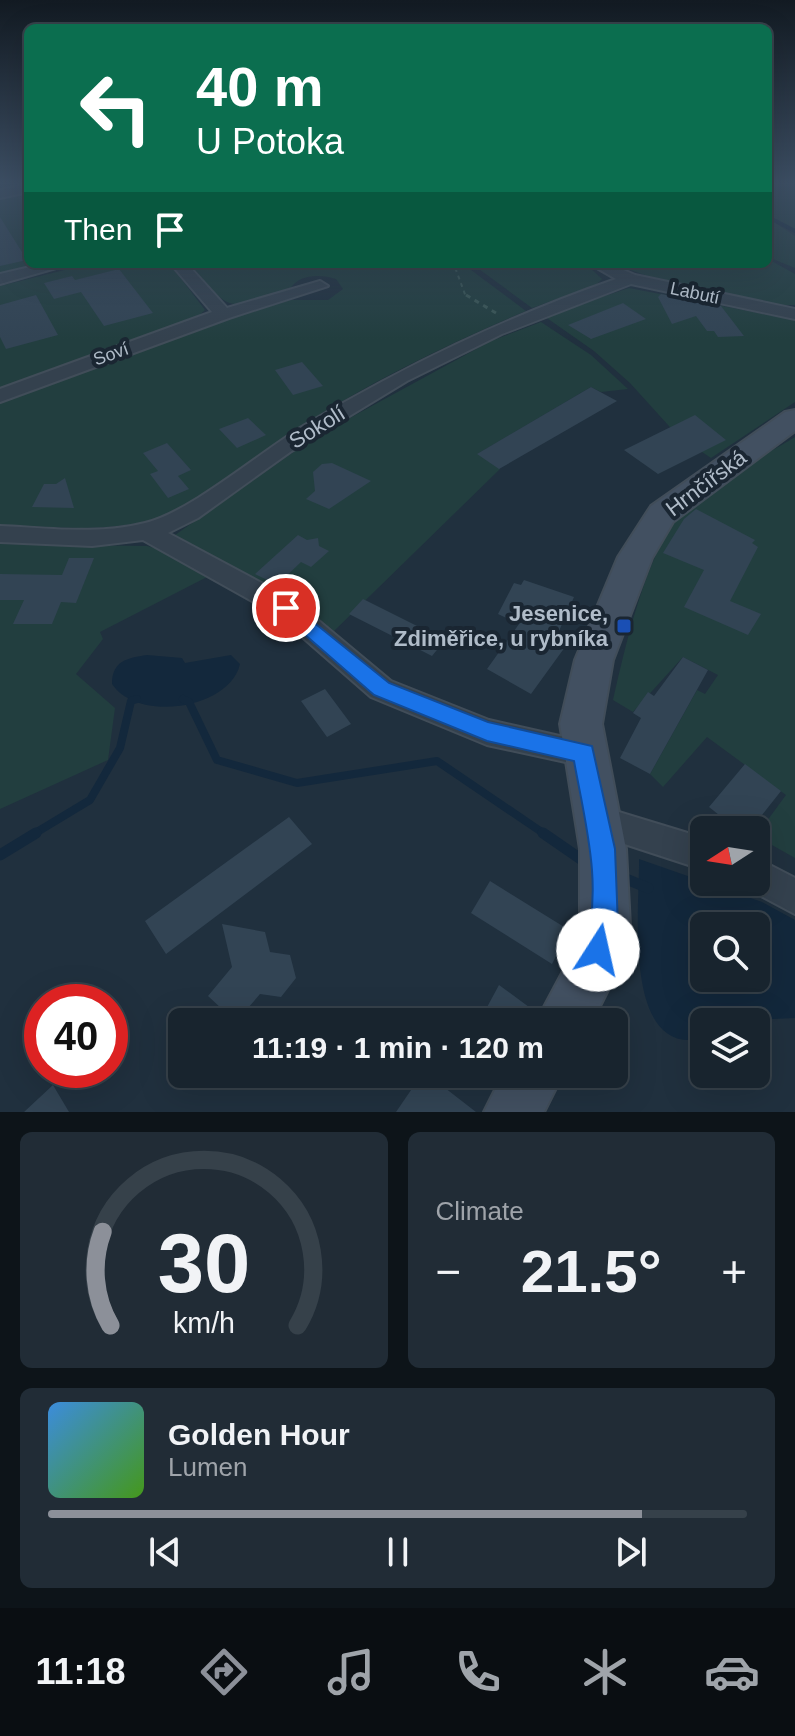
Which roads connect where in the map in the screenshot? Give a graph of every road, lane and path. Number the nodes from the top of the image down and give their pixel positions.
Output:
1 (45, 268) edge
2 (183, 268) edge
3 (453, 268) edge
4 (607, 268) edge
5 (0, 279) edge
6 (630, 279) junction
7 (320, 286) dead end
8 (223, 314) junction
9 (795, 314) edge
10 (511, 323) junction
11 (0, 396) edge
12 (795, 418) edge
13 (146, 531) junction
14 (0, 534) edge
15 (584, 753) junction
16 (601, 835) junction
17 (690, 851) edge
18 (770, 883) edge
19 (795, 897) edge
20 (571, 1008) edge
21 (527, 1088) edge
22 (513, 1112) edge

1 - 5 street
2 - 8 street
3 - 10 path
4 - 6 street, Labutí
6 - 9 street, Labutí
6 - 10 street, Sokolí
7 - 8 street, Soví
8 - 11 street, Soví
10 - 13 street, Sokolí
12 - 15 street, Hrnčířská
13 - 14 street, Sokolí
13 - 15 street
15 - 16 street, Hrnčířská
16 - 17 street
16 - 20 street, Hrnčířská
18 - 19 street
21 - 22 street

